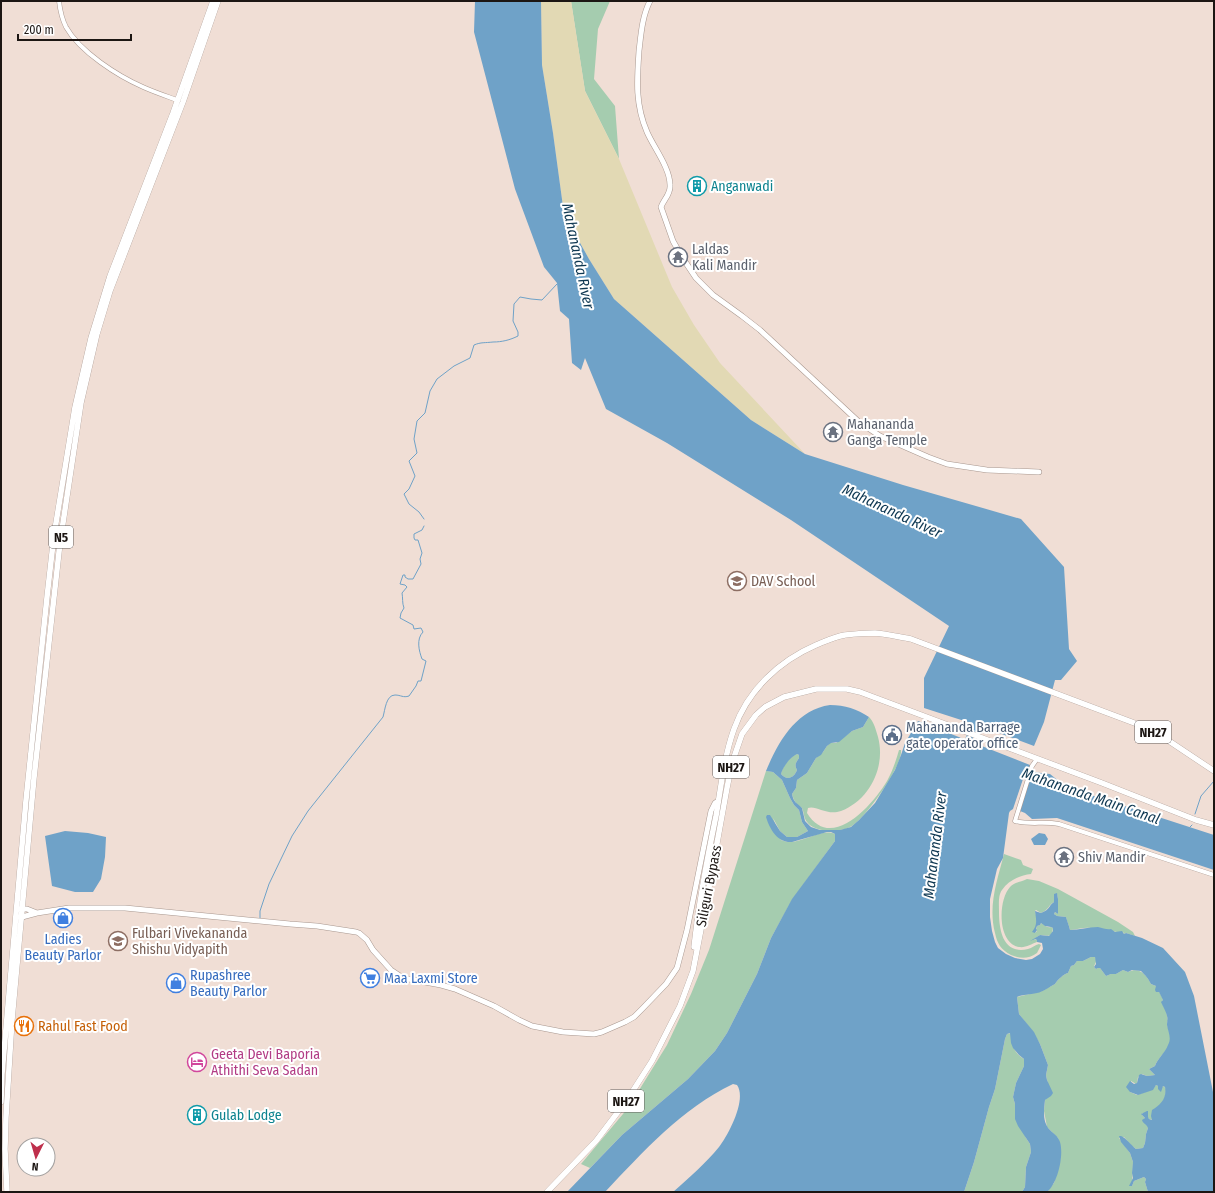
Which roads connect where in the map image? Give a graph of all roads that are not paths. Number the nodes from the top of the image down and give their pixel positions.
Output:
1 (59, 1) edge
2 (213, 1) edge
3 (218, 1) edge
4 (650, 1) edge
5 (211, 14) junction
6 (180, 101) junction
7 (1039, 472) dead end
8 (1035, 758) junction
9 (1213, 771) edge
10 (718, 801) junction
11 (1214, 826) edge
12 (1214, 875) edge
13 (20, 909) junction
14 (37, 913) junction
15 (16, 917) junction
16 (22, 917) junction
17 (684, 995) junction
18 (2, 1062) edge
19 (1, 1086) edge
20 (3, 1096) edge
21 (4, 1103) edge
22 (7, 1192) edge
23 (547, 1192) edge

1 - 6 street
2 - 5 highway, N5
3 - 5 highway, N5
4 - 7 main road
5 - 6 highway, N5
6 - 13 highway, N5
8 - 11 highway, NH27
8 - 12 street
8 - 17 highway, Siliguri Bypass / NH27
9 - 10 highway, NH27
10 - 14 main road
10 - 17 highway, NH27
13 - 14 main road
13 - 15 highway, N5
13 - 16 highway, N5
14 - 16 main road
15 - 16 main road
15 - 18 highway, N5
16 - 20 highway, N5
17 - 23 highway, Siliguri Bypass / NH27
18 - 19 highway, N5
19 - 20 highway
20 - 21 highway
21 - 22 highway

